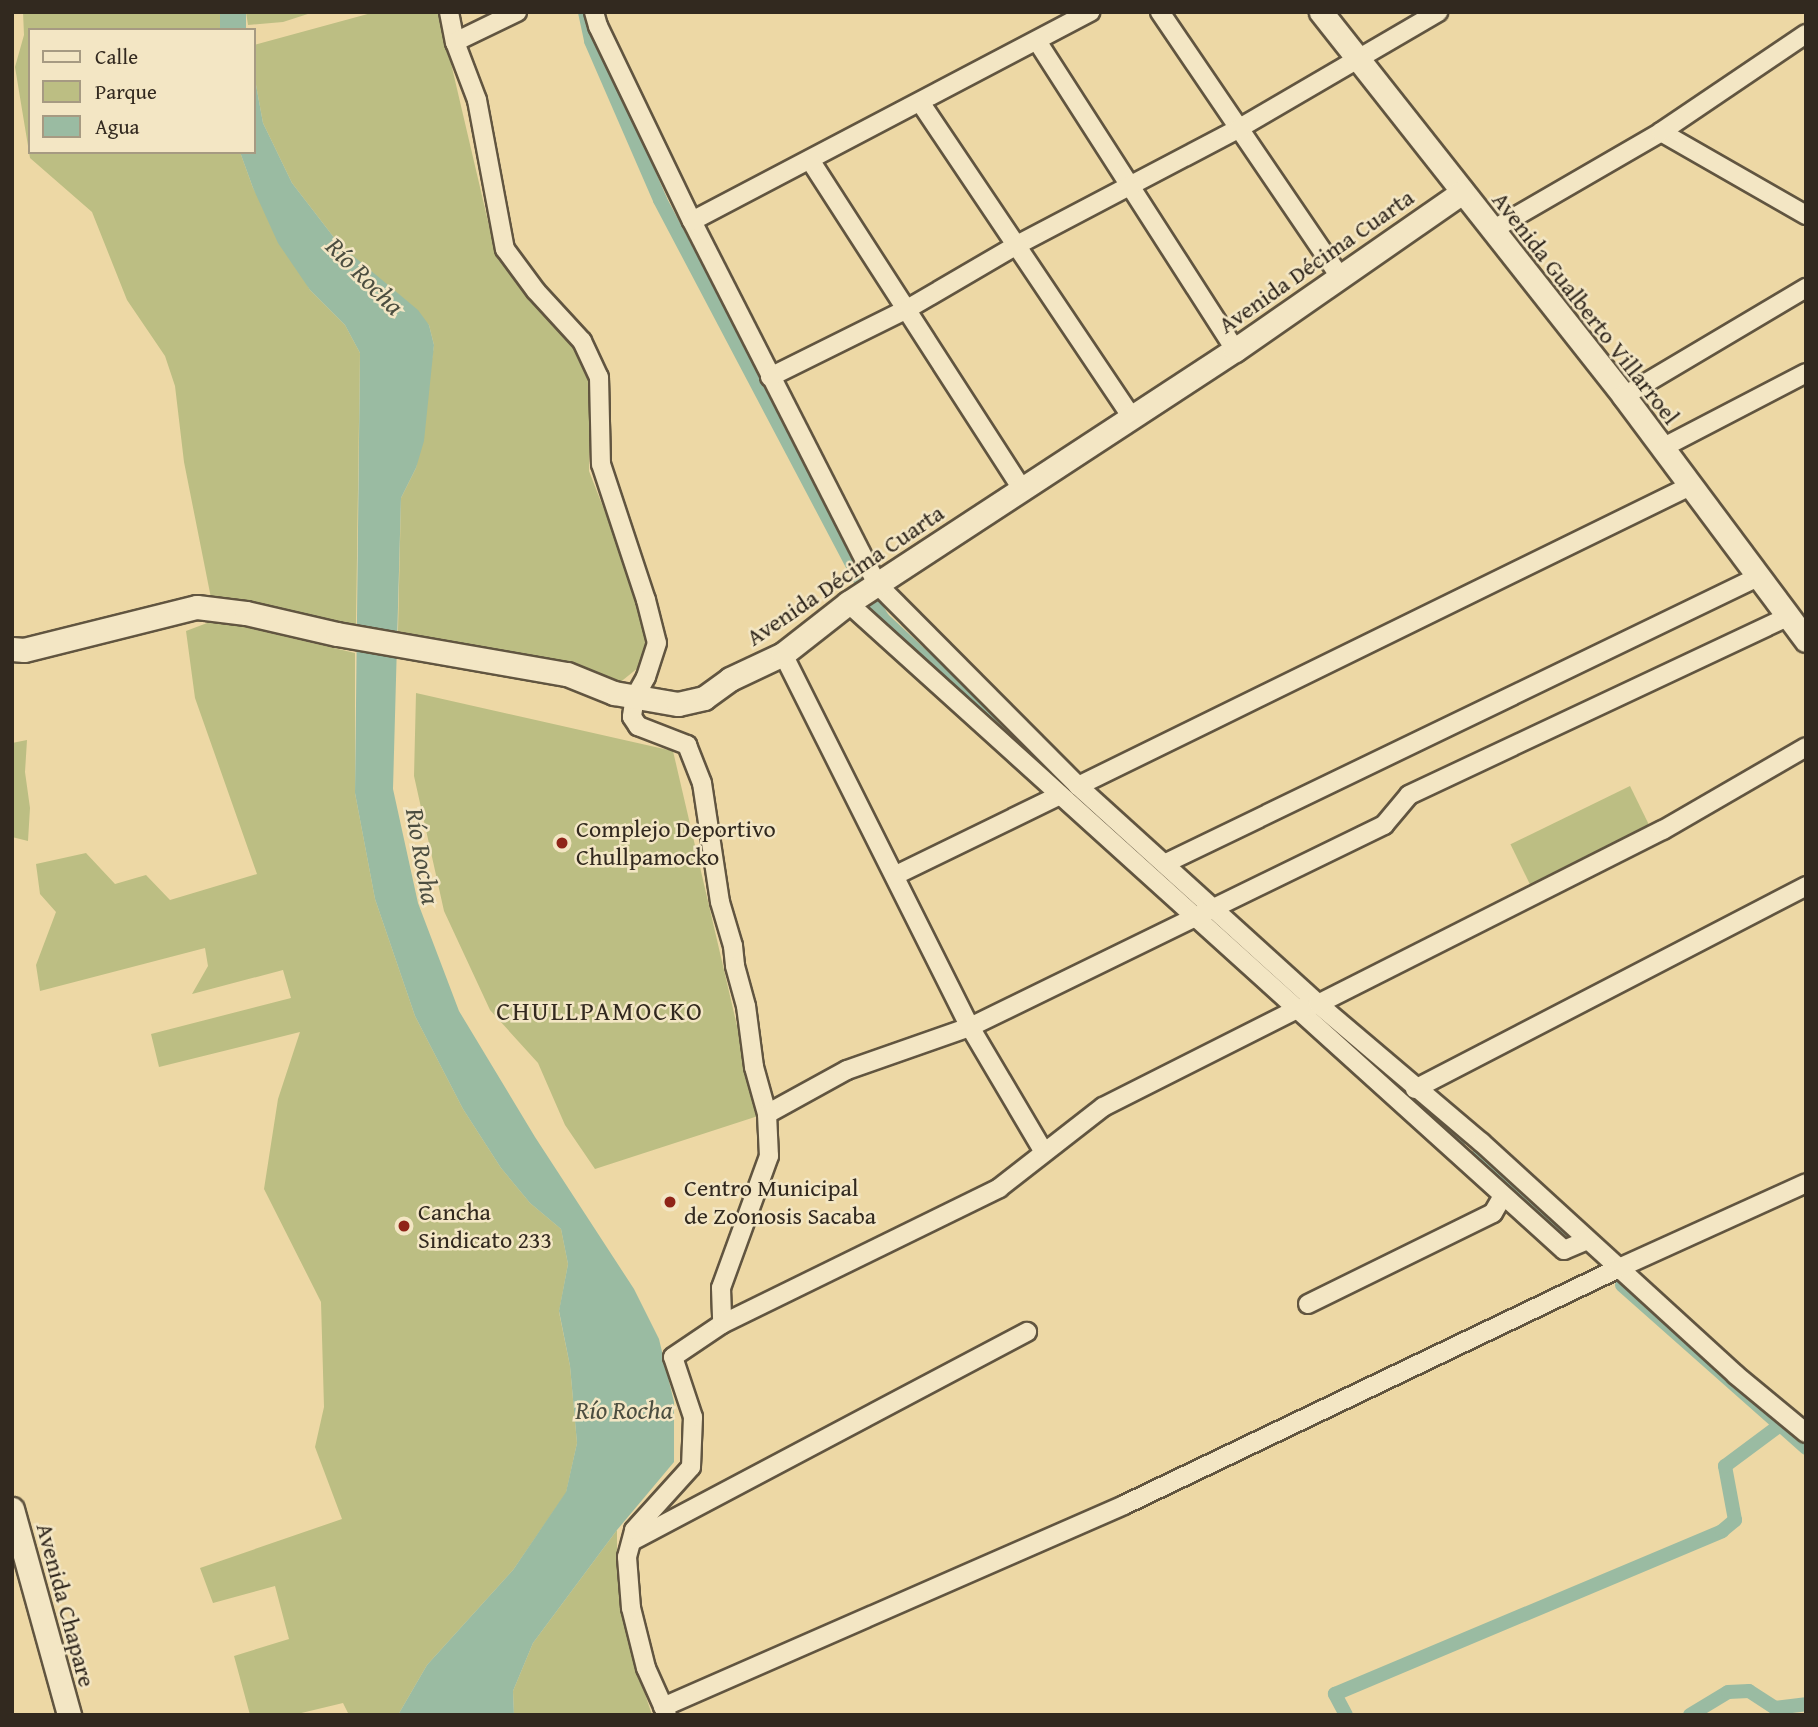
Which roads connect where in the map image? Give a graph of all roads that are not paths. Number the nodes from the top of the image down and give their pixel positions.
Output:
1 (449, 12) edge
2 (517, 12) edge
3 (594, 12) edge
4 (1090, 12) edge
5 (1160, 12) edge
6 (1321, 12) edge
7 (1438, 12) edge
8 (1806, 34) edge
9 (1037, 41) junction
10 (455, 42) junction
11 (1358, 60) junction
12 (920, 102) junction
13 (1238, 129) junction
14 (1661, 132) junction
15 (810, 160) junction
16 (1129, 185) junction
17 (1462, 192) junction
18 (1806, 215) edge
19 (692, 221) junction
20 (1494, 229) junction
21 (1017, 245) junction
22 (1340, 277) junction
23 (1806, 288) edge
24 (909, 309) junction
25 (1235, 350) junction
26 (1806, 373) edge
27 (770, 377) junction
28 (1624, 396) junction
29 (1132, 417) junction
30 (1662, 448) junction
31 (1690, 486) junction
32 (1022, 489) junction
33 (1758, 577) junction
34 (877, 583) junction
35 (848, 603) junction
36 (1788, 617) junction
37 (1806, 639) edge
38 (12, 649) edge
39 (783, 654) junction
40 (635, 696) junction
41 (1806, 747) edge
42 (1078, 786) junction
43 (1058, 796) junction
44 (1166, 863) junction
45 (896, 875) junction
46 (1806, 886) edge
47 (1213, 906) junction
48 (1195, 915) junction
49 (1318, 1004) junction
50 (1297, 1009) junction
51 (970, 1027) junction
52 (1415, 1089) junction
53 (767, 1114) junction
54 (1044, 1152) junction
55 (1806, 1183) edge
56 (1503, 1196) junction
57 (1587, 1240) junction
58 (1619, 1268) junction
59 (1308, 1304) dead end
60 (722, 1324) junction
61 (1027, 1332) dead end
62 (1806, 1433) edge
63 (12, 1510) edge
64 (632, 1541) junction
65 (665, 1711) edge
66 (69, 1715) edge

1 - 10 street
2 - 10 street
3 - 19 street
4 - 9 street
5 - 13 street
6 - 11 main road, Avenida Gualberto Villarroel
7 - 11 street
8 - 14 street
9 - 12 street
9 - 16 street
10 - 40 street
11 - 13 street
11 - 17 main road, Avenida Gualberto Villarroel
12 - 15 street
12 - 21 street
13 - 16 street
13 - 22 street
14 - 18 street
14 - 20 street
15 - 19 street
15 - 24 street
16 - 21 street
16 - 25 street
17 - 20 main road, Avenida Gualberto Villarroel
17 - 22 main road, Avenida Décima Cuarta
19 - 27 street
20 - 28 main road, Avenida Gualberto Villarroel
21 - 24 street
21 - 29 street
22 - 25 main road, Avenida Décima Cuarta
23 - 28 street
24 - 27 street
24 - 32 street
25 - 29 main road, Avenida Décima Cuarta
26 - 30 street
27 - 34 street
28 - 30 main road, Avenida Gualberto Villarroel
29 - 32 main road, Avenida Décima Cuarta
30 - 31 main road, Avenida Gualberto Villarroel
31 - 33 main road, Avenida Gualberto Villarroel
31 - 42 street
32 - 34 main road, Avenida Décima Cuarta
33 - 36 main road, Avenida Gualberto Villarroel
33 - 44 street
34 - 35 main road, Avenida Décima Cuarta
34 - 42 street
35 - 39 main road, Avenida Décima Cuarta
35 - 43 street
36 - 37 main road, Avenida Gualberto Villarroel
36 - 47 street
38 - 40 main road, Avenida Décima Cuarta
39 - 40 main road, Avenida Décima Cuarta
39 - 45 street
40 - 53 street
41 - 49 street
42 - 44 street
43 - 45 street
43 - 48 street
44 - 47 street
45 - 51 street
46 - 52 street
47 - 48 street
47 - 49 street
48 - 50 street
48 - 51 street
49 - 50 street
49 - 52 street
50 - 54 street
50 - 56 street
51 - 53 street
51 - 54 street
52 - 57 street
53 - 60 street
54 - 60 street
55 - 58 street
56 - 57 street
56 - 59 street
57 - 58 street
58 - 62 street
58 - 65 street
60 - 64 street
61 - 64 street
63 - 66 main road, Avenida Chapare
64 - 65 street

